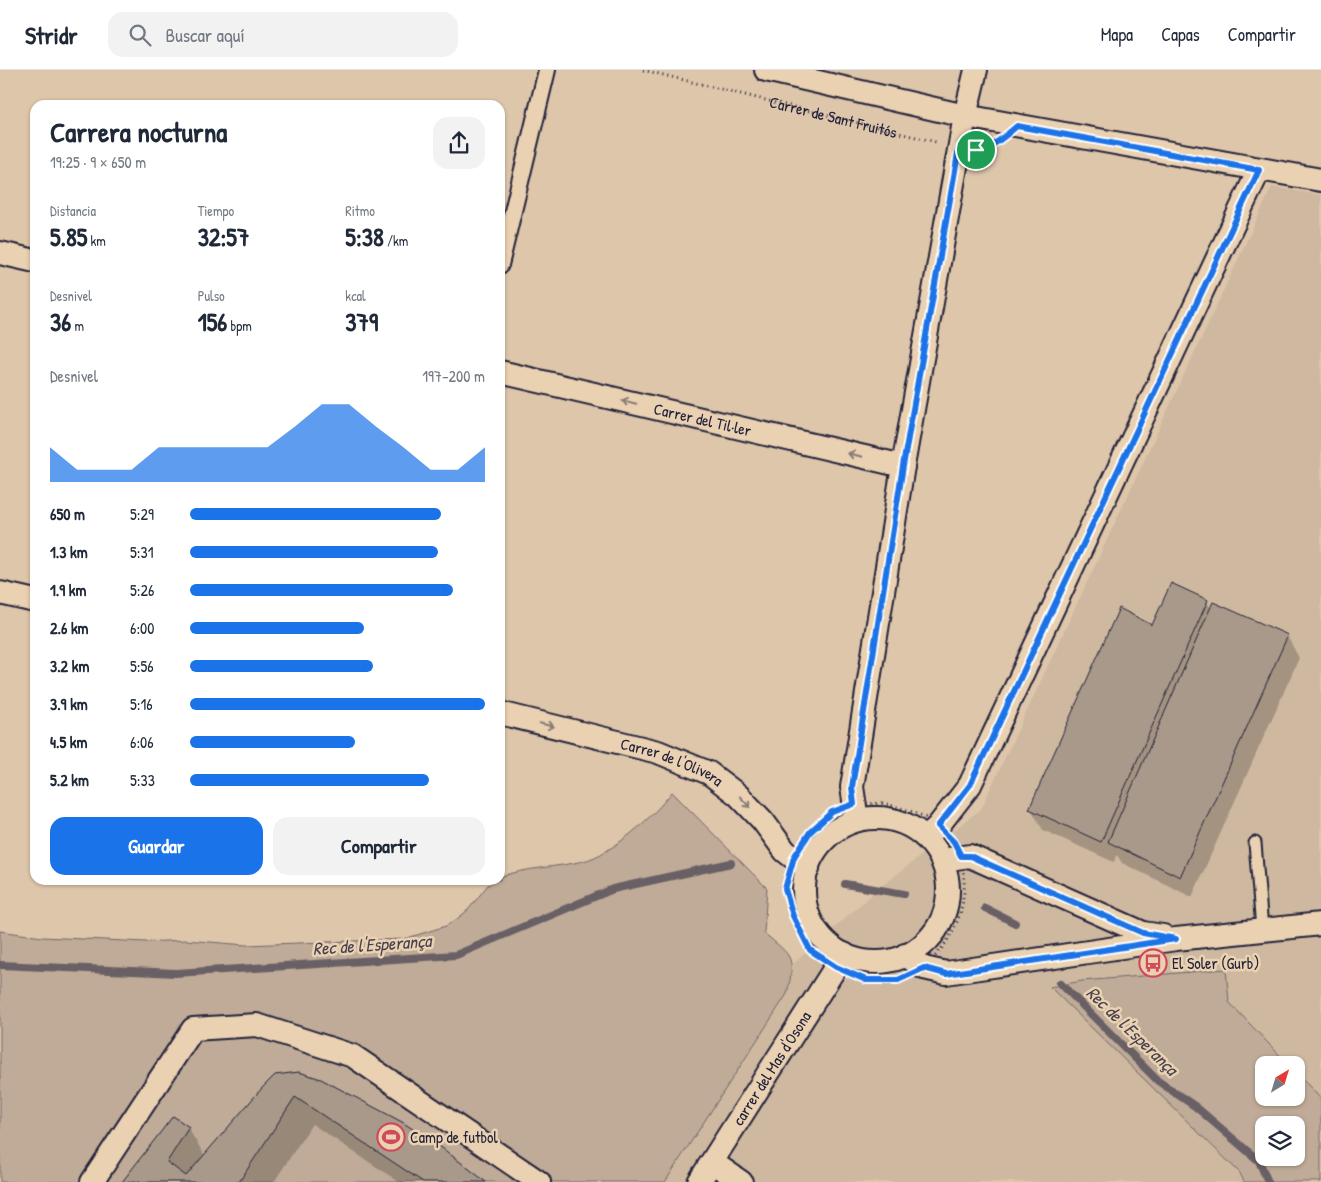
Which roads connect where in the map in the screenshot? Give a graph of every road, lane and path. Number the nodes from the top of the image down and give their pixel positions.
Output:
1 (547, 70) edge
2 (643, 70) edge
3 (766, 70) edge
4 (976, 70) edge
5 (965, 116) junction
6 (959, 148) junction
7 (1259, 170) junction
8 (1321, 180) edge
9 (505, 244) edge
10 (0, 253) edge
11 (30, 260) edge
12 (505, 373) edge
13 (903, 466) junction
14 (0, 593) edge
15 (30, 600) edge
16 (505, 715) edge
17 (856, 812) junction
18 (932, 832) junction
19 (1256, 843) dead end
20 (951, 858) junction
21 (800, 863) junction
22 (1321, 924) edge
23 (1262, 929) junction
24 (1176, 939) junction
25 (905, 955) junction
26 (840, 960) junction
27 (924, 968) junction
28 (712, 1162) junction
29 (92, 1182) edge
30 (538, 1182) edge
31 (699, 1182) edge
32 (741, 1182) edge

1 - 9 street
2 - 6 path, Carrer de Sant Fruitós
3 - 5 street, Carrer de Sant Fruitós
4 - 5 street
5 - 6 street
5 - 7 street, Carrer de Sant Fruitós
6 - 13 street
7 - 8 street, Carrer de Sant Fruitós
7 - 18 street
10 - 11 street
13 -> 12 street, Carrer del Til·ler
13 - 17 street
14 - 15 street
16 -> 21 street, Carrer de l'Olivera
17 - 18 street
17 - 18 path
17 - 21 street
17 - 21 path
18 - 20 street
18 - 20 path
19 - 23 lane
20 - 24 street
20 - 25 street
20 - 27 path
21 - 26 street
21 - 26 path
22 - 23 street
23 - 24 street
24 - 27 street
25 - 26 street
25 - 27 street
26 - 27 path
26 - 28 street, carrer del Mas d'Osona
28 - 31 street, carrer del Mas d'Osona
28 - 32 street
29 - 30 street

